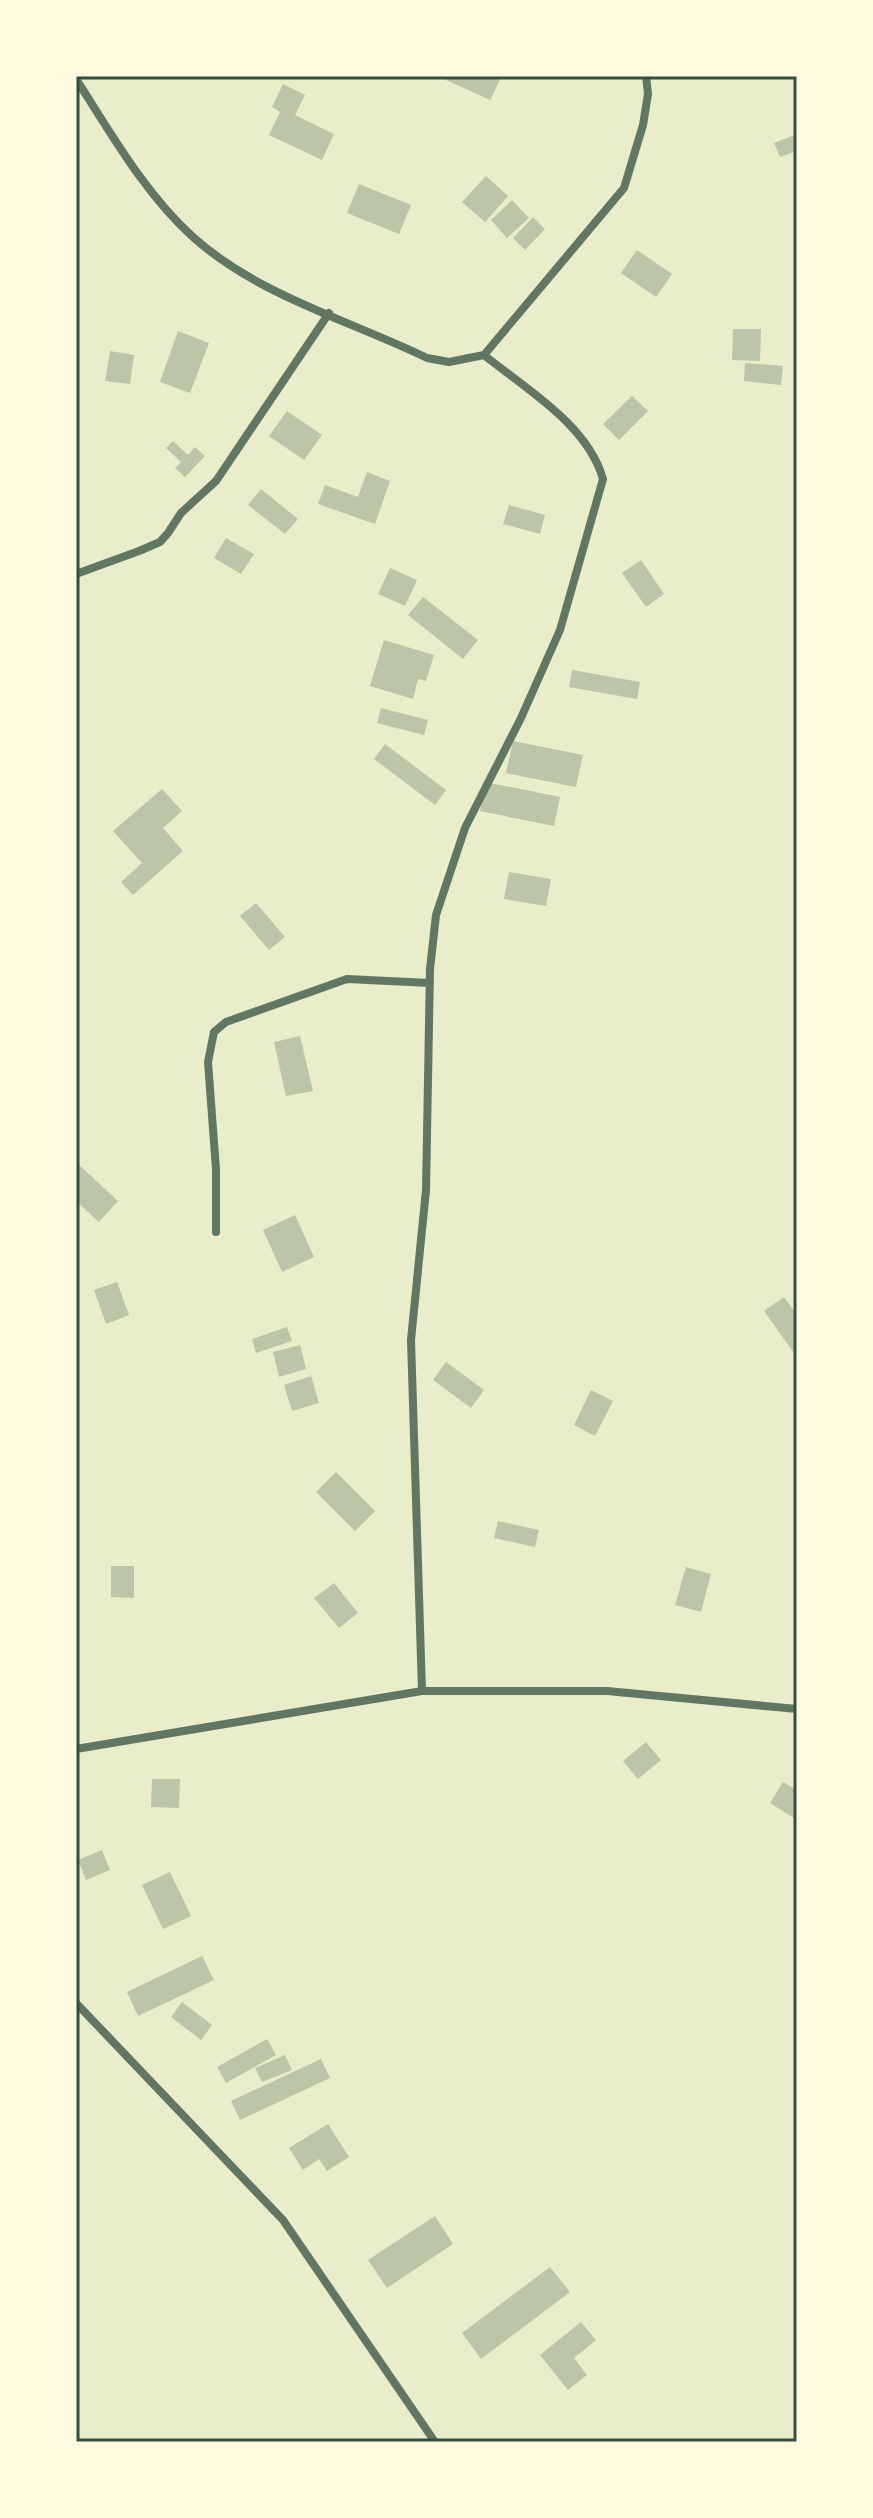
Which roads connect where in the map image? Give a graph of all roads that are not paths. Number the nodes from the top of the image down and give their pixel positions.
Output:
1 (646, 76) edge
2 (76, 79) edge
3 (329, 313) junction
4 (484, 355) junction
5 (76, 574) edge
6 (430, 983) junction
7 (216, 1232) dead end
8 (422, 1691) junction
9 (797, 1709) edge
10 (76, 1749) edge
11 (76, 2003) edge
12 (435, 2442) edge

1 - 4 street
2 - 3 street
3 - 4 street
3 - 5 street
4 - 6 street
6 - 7 street
6 - 8 street
8 - 9 street
8 - 10 street
11 - 12 street

